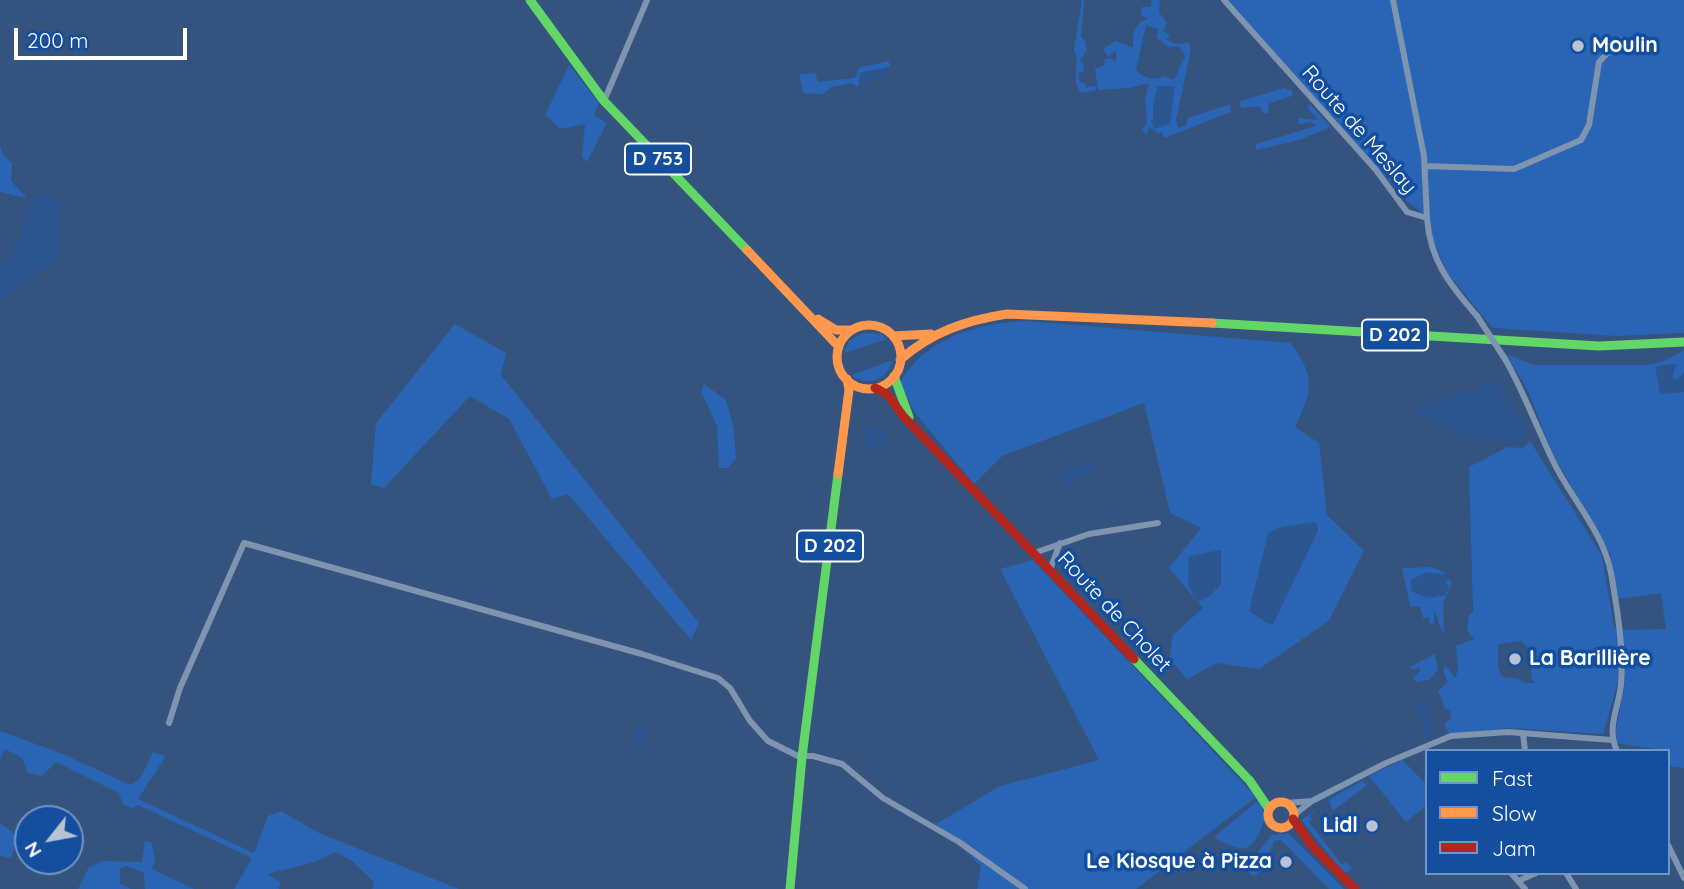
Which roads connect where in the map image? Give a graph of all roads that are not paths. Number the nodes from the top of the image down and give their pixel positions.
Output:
1 (530, 0) edge
2 (647, 0) edge
3 (1224, 0) edge
4 (1393, 0) edge
5 (1620, 40) dead end
6 (604, 100) junction
7 (1425, 166) junction
8 (1427, 218) junction
9 (800, 307) junction
10 (851, 330) junction
11 (944, 332) junction
12 (893, 336) junction
13 (1684, 342) edge
14 (839, 347) junction
15 (900, 360) junction
16 (894, 376) junction
17 (847, 379) junction
18 (862, 388) junction
19 (876, 388) junction
20 (846, 415) junction
21 (920, 432) junction
22 (1158, 523) dead end
23 (1060, 543) junction
24 (1034, 553) junction
25 (1050, 570) junction
26 (169, 723) dead end
27 (1523, 733) junction
28 (1612, 740) junction
29 (1525, 749) edge
30 (1616, 749) edge
31 (805, 757) junction
32 (1250, 781) junction
33 (1312, 801) junction
34 (1282, 802) junction
35 (1269, 809) junction
36 (1293, 817) junction
37 (1284, 827) junction
38 (1314, 848) junction
39 (1670, 849) edge
40 (1513, 875) edge
41 (1532, 875) edge
42 (1684, 878) edge
43 (1518, 881) junction
44 (790, 889) edge
45 (1025, 889) edge
46 (1355, 889) edge
47 (1525, 889) edge

1 - 6 main road, D 753
2 - 6 street
3 - 8 street, Route de Meslay
4 - 7 street
5 - 7 street
6 - 9 main road, D 753
7 - 8 street
8 - 28 street, Route de Meslay, bridge
9 - 10 main road, D 753
9 - 14 main road, D 753
10 - 12 main road
10 - 14 main road
11 - 12 main road, D 202
11 - 13 main road, D 202
11 - 15 main road, D 202
12 - 15 main road
14 - 17 main road
15 - 16 main road
16 - 19 main road
16 - 21 main road
17 - 18 main road
17 - 20 main road, D 202
18 - 19 main road
18 - 20 main road, D 202
19 - 21 main road
20 - 31 main road, D 202
21 - 24 main road, Route de Cholet
22 - 23 street
23 - 24 street
23 - 25 street
24 - 25 main road, Route de Cholet
25 - 32 main road, Route de Cholet
26 - 31 street
27 - 28 street
27 - 29 street
27 - 33 street
28 - 30 street
31 - 44 main road, D 202
31 - 45 street
32 - 34 main road, Route de Cholet
32 - 35 main road, Route de Cholet
33 - 34 street
33 - 36 street
34 - 35 main road
34 - 36 main road, Route de Cholet
35 - 37 main road, Route de Cholet
36 - 37 main road
36 - 38 main road
37 - 38 main road
38 - 46 main road
39 - 42 street
40 - 43 street
41 - 43 street
43 - 47 street

